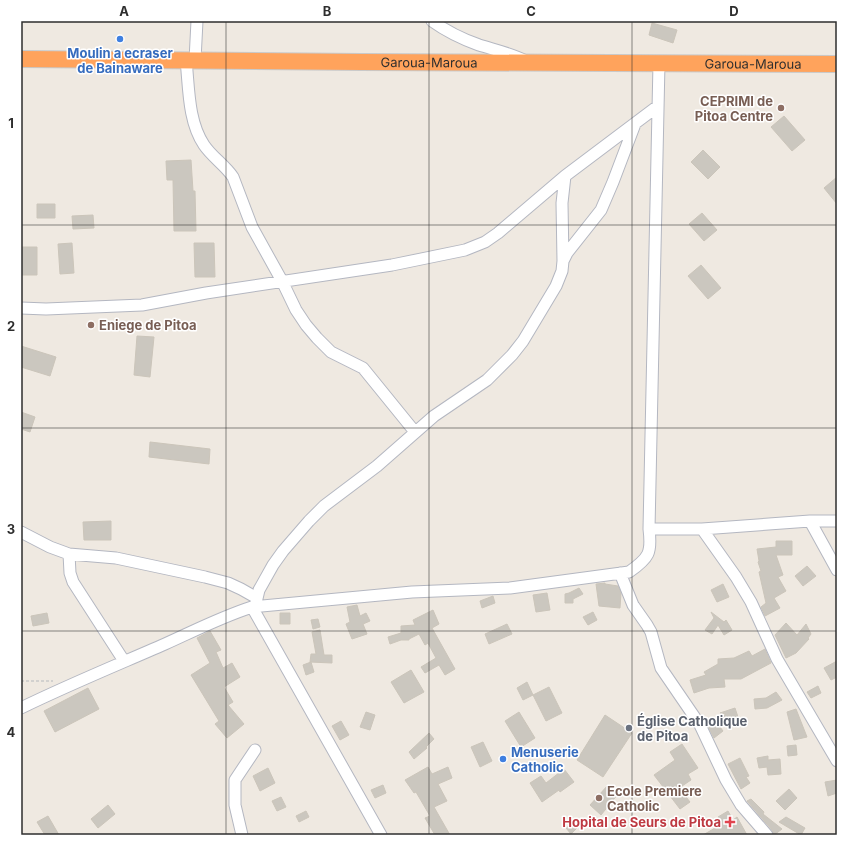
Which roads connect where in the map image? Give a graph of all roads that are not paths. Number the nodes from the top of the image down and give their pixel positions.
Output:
1 (197, 21) edge
2 (432, 21) edge
3 (21, 59) edge
4 (191, 60) junction
5 (530, 63) junction
6 (659, 63) junction
7 (837, 64) edge
8 (658, 106) junction
9 (635, 123) junction
10 (565, 176) junction
11 (563, 261) junction
12 (282, 281) junction
13 (21, 308) edge
14 (415, 432) junction
15 (810, 521) junction
16 (837, 521) edge
17 (702, 528) junction
18 (649, 529) junction
19 (21, 532) edge
20 (69, 554) junction
21 (837, 570) edge
22 (620, 573) junction
23 (254, 604) junction
24 (124, 661) junction
25 (21, 708) edge
26 (255, 750) dead end
27 (837, 761) edge
28 (765, 834) edge
29 (242, 835) edge
30 (381, 835) edge

1 - 4 street
2 - 5 street
3 - 4 highway, Garoua-Maroua
4 - 5 highway, Garoua-Maroua
4 - 12 street
5 - 6 highway, Garoua-Maroua
6 - 7 highway, Garoua-Maroua
6 - 8 street
8 - 9 street
8 - 18 street
9 - 10 street
9 - 11 street
10 - 11 street
10 - 12 street
11 - 14 street
12 - 13 street
12 - 14 street
14 - 23 street
15 - 16 street
15 - 17 street
15 - 21 street
17 - 18 street
17 - 27 street
18 - 22 street
19 - 20 street
20 - 23 street
20 - 24 street
22 - 23 street
22 - 28 street
23 - 24 street
23 - 30 street
24 - 25 street
26 - 29 street

